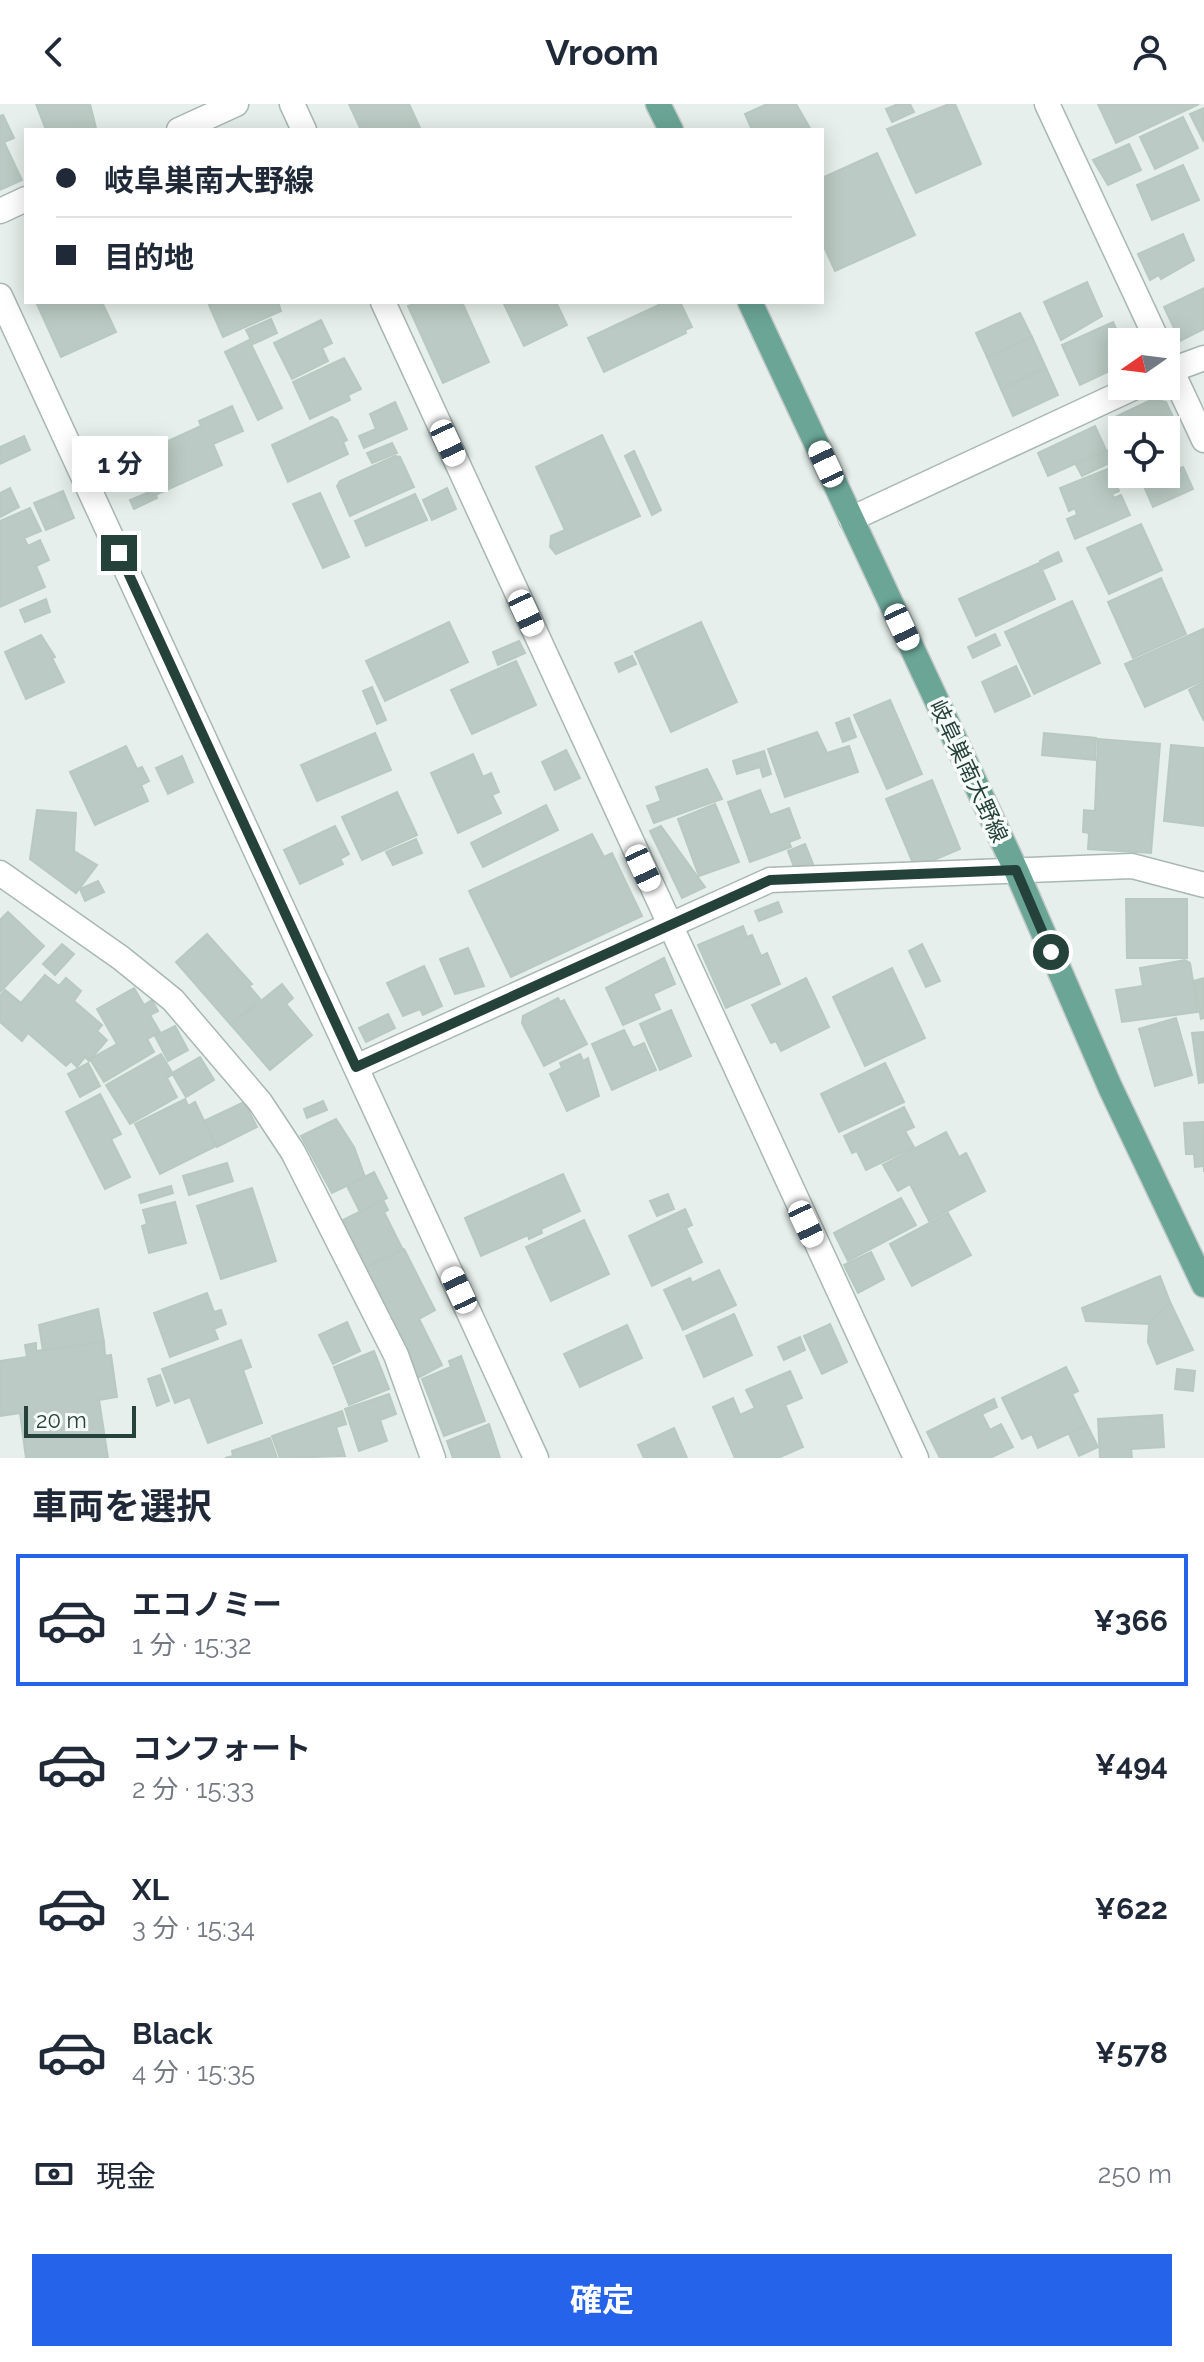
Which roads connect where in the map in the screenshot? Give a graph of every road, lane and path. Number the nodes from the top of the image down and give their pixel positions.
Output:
1 (236, 104) edge
2 (292, 104) edge
3 (658, 104) edge
4 (1047, 104) edge
5 (183, 128) edge
6 (303, 128) edge
7 (670, 128) edge
8 (24, 200) edge
9 (0, 211) edge
10 (0, 296) edge
11 (384, 304) edge
12 (751, 304) edge
13 (1151, 328) edge
14 (1204, 358) edge
15 (1180, 364) edge
16 (1180, 391) edge
17 (1108, 399) edge
18 (1204, 440) edge
19 (851, 519) junction
20 (1016, 870) junction
21 (0, 873) edge
22 (1204, 885) edge
23 (669, 925) junction
24 (356, 1067) junction
25 (1204, 1285) edge
26 (433, 1458) edge
27 (536, 1458) edge
28 (916, 1458) edge

1 - 5 street
2 - 6 street
3 - 7 main road
4 - 13 street
8 - 9 street
10 - 24 street
11 - 23 street
12 - 19 main road, 岐阜巣南大野線
14 - 15 street
16 - 18 street
17 - 19 street
19 - 20 main road, 岐阜巣南大野線
20 - 22 street
20 - 23 street
20 - 25 main road, 岐阜巣南大野線
21 - 26 street
23 - 24 street
23 - 28 street
24 - 27 street

